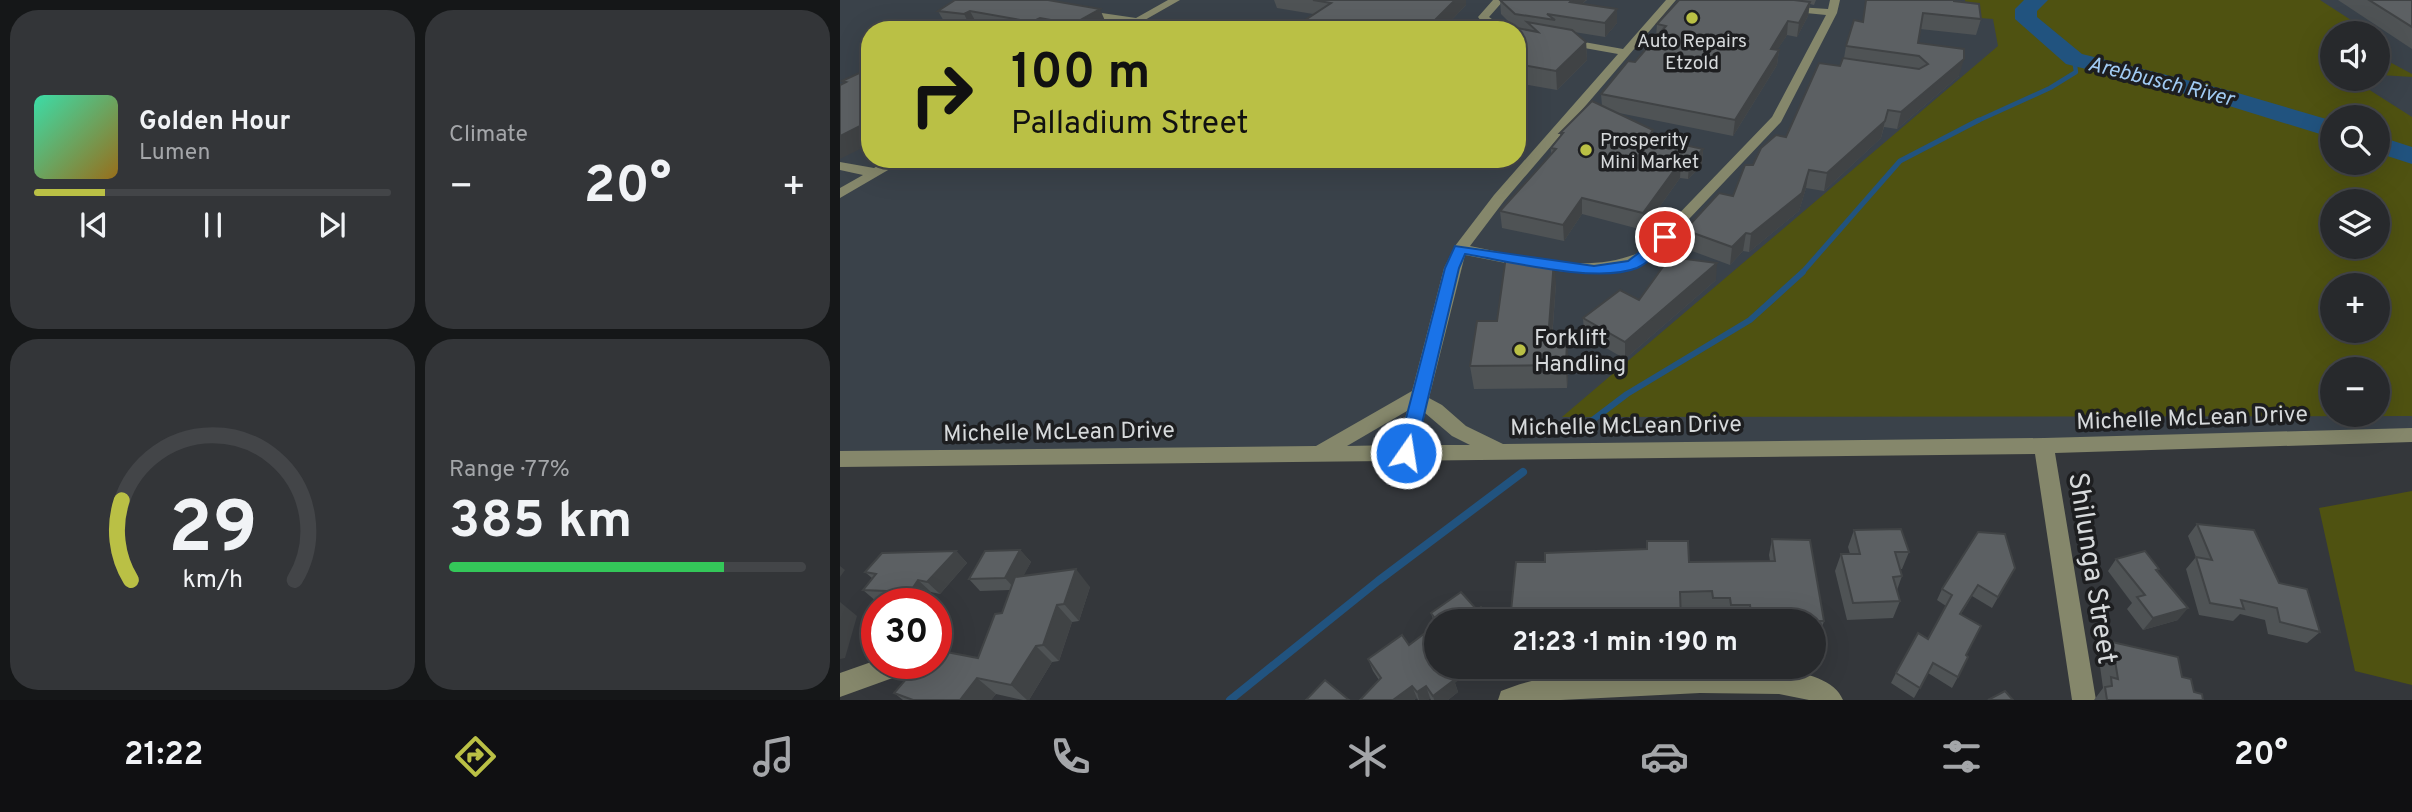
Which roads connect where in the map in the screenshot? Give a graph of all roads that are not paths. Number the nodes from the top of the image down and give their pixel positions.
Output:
1 (1175, 0) edge
2 (1499, 0) edge
3 (1671, 0) edge
4 (1777, 7) edge
5 (1833, 7) edge
6 (1067, 10) edge
7 (1138, 21) joint
8 (1486, 21) edge
9 (1526, 35) edge
10 (1623, 52) junction
11 (840, 166) edge
12 (1526, 166) edge
13 (885, 168) edge
14 (1524, 168) edge
15 (876, 173) junction
16 (840, 194) edge
17 (1460, 249) junction
18 (1418, 398) junction
19 (2412, 435) edge
20 (2045, 446) junction
21 (1501, 451) junction
22 (1321, 452) junction
23 (1406, 453) junction
24 (840, 459) edge
25 (861, 678) edge
26 (840, 685) edge
27 (1510, 700) edge
28 (1830, 700) edge
29 (2084, 700) edge

1 - 7 street
2 - 8 street
3 - 10 street
4 - 5 street
5 - 17 street
6 - 7 street
9 - 10 street
10 - 12 street
11 - 15 street
13 - 15 street
14 - 17 street
15 - 16 street
17 - 18 street
18 - 21 street
18 - 22 street
18 - 23 street
19 - 20 street, Michelle McLean Drive
20 - 21 street, Michelle McLean Drive
20 - 29 street, Shilunga Street
21 - 23 street, Michelle McLean Drive
22 - 23 street, Michelle McLean Drive
22 - 24 street, Michelle McLean Drive
25 - 26 street
27 - 28 street

